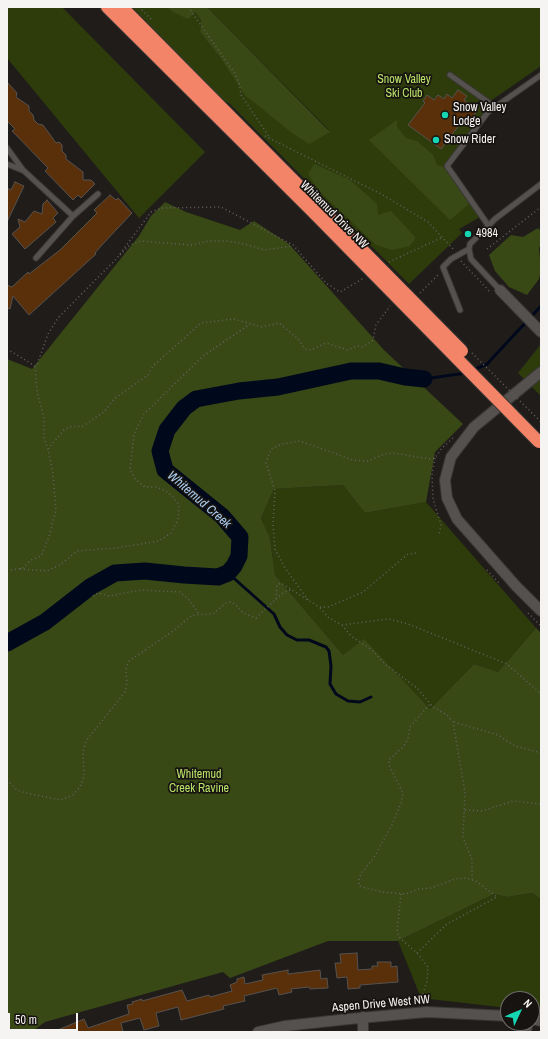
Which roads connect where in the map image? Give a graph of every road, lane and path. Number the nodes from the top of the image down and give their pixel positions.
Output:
1 (107, 7) edge
2 (122, 7) edge
3 (188, 7) edge
4 (450, 75) dead end
5 (541, 75) edge
6 (495, 107) junction
7 (262, 134) dead end
8 (270, 138) junction
9 (7, 148) edge
10 (7, 164) edge
11 (23, 170) junction
12 (541, 184) edge
13 (98, 194) dead end
14 (541, 207) edge
15 (318, 211) junction
16 (72, 216) junction
17 (488, 225) junction
18 (443, 237) junction
19 (294, 246) junction
20 (486, 249) dead end
21 (469, 250) junction
22 (457, 256) junction
23 (36, 258) dead end
24 (117, 258) junction
25 (386, 264) dead end
26 (444, 269) junction
27 (366, 276) dead end
28 (497, 293) junction
29 (419, 294) dead end
30 (393, 302) dead end
31 (460, 310) dead end
32 (250, 324) junction
33 (541, 332) edge
34 (7, 349) edge
35 (35, 366) junction
36 (541, 372) edge
37 (512, 386) dead end
38 (506, 391) dead end
39 (453, 437) dead end
40 (540, 439) edge
41 (48, 449) junction
42 (435, 458) junction
43 (440, 534) dead end
44 (417, 553) dead end
45 (20, 569) junction
46 (7, 571) edge
47 (292, 590) junction
48 (93, 596) dead end
49 (275, 600) junction
50 (309, 602) junction
51 (319, 607) junction
52 (541, 611) edge
53 (199, 614) junction
54 (342, 626) junction
55 (541, 694) edge
56 (430, 704) junction
57 (453, 722) junction
58 (541, 754) edge
59 (7, 780) edge
60 (541, 804) edge
61 (465, 810) junction
62 (472, 879) junction
63 (401, 894) junction
64 (417, 953) junction
65 (427, 1012) junction
66 (500, 1016) edge
67 (363, 1017) junction
68 (258, 1032) edge
69 (363, 1032) edge

1 - 15 highway, Whitemud Drive NW
2 - 15 highway, Whitemud Drive NW
3 - 8 path
4 - 6 lane
5 - 6 lane
6 - 17 lane
7 - 8 path
8 - 18 path
9 - 11 lane
10 - 11 lane
11 - 16 lane
12 - 17 lane
13 - 16 lane
14 - 20 path
15 - 40 highway, Whitemud Drive NW, bridge
16 - 23 lane
17 - 21 lane
18 - 22 path
18 - 25 path
19 - 24 path
19 - 24 path
19 - 27 path
21 - 22 lane
21 - 28 lane
22 - 26 lane
22 - 28 path
24 - 35 path
26 - 29 path
26 - 31 lane
28 - 33 street
30 - 32 path
32 - 41 path
32 - 45 path
34 - 35 path
35 - 41 path
36 - 52 street
37 - 38 path
39 - 42 path
41 - 45 path
42 - 43 path
42 - 50 path
44 - 51 path
45 - 46 path
47 - 49 path
47 - 49 path
47 - 50 path
48 - 53 path
49 - 53 path
50 - 51 path
51 - 54 path
53 - 59 path
54 - 55 path
54 - 56 path
56 - 57 path
56 - 63 path
57 - 58 path
57 - 61 path
60 - 61 path
61 - 62 path
62 - 63 path
62 - 64 path
63 - 64 path
64 - 65 path
65 - 66 street, Aspen Drive West NW
65 - 67 street, Aspen Drive West NW
67 - 68 street, Aspen Drive West NW
67 - 69 street

